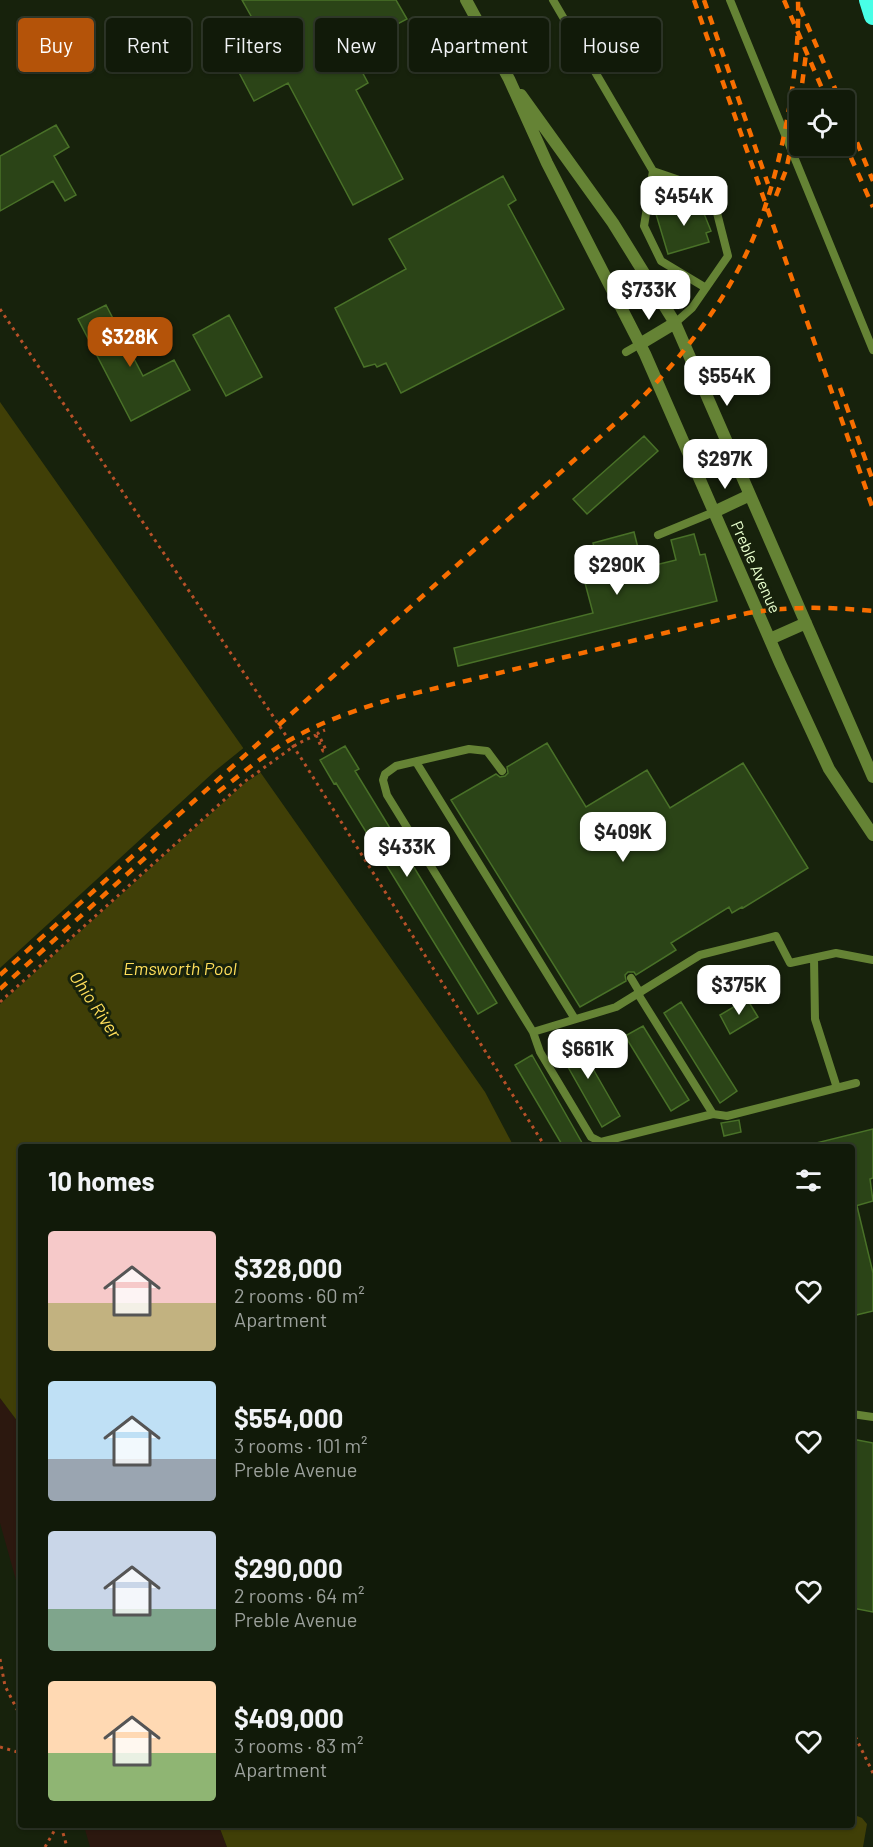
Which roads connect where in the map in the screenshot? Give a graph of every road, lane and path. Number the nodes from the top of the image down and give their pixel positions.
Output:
1 (466, 0) edge
2 (553, 0) edge
3 (730, 0) edge
4 (868, 0) edge
5 (873, 16) edge
6 (509, 79) junction
7 (653, 171) junction
8 (706, 288) junction
9 (0, 309) edge
10 (675, 323) junction
11 (640, 344) junction
12 (873, 350) edge
13 (626, 352) dead end
14 (750, 495) junction
15 (714, 512) junction
16 (658, 535) dead end
17 (806, 623) junction
18 (770, 639) junction
19 (325, 730) dead end
20 (416, 762) junction
21 (502, 771) dead end
22 (873, 777) edge
23 (873, 836) edge
24 (814, 958) junction
25 (873, 960) edge
26 (630, 978) dead end
27 (639, 993) junction
28 (0, 1002) edge
29 (575, 1019) junction
30 (533, 1032) junction
31 (856, 1083) dead end
32 (837, 1088) junction
33 (713, 1114) junction
34 (543, 1144) edge
35 (855, 1414) edge
36 (873, 1417) edge
37 (0, 1659) edge
38 (18, 1711) edge
39 (855, 1736) edge
40 (0, 1747) edge
41 (18, 1752) edge
42 (873, 1773) edge
43 (58, 1828) edge
44 (60, 1828) edge
45 (45, 1847) edge
46 (67, 1847) edge

1 - 6 street, Preble Avenue
2 - 7 lane
3 - 12 lane
4 - 5 highway
6 - 10 street, Preble Avenue
6 - 11 street, Preble Avenue
7 - 8 lane
7 - 8 lane
8 - 10 lane
9 - 34 path
10 - 11 street
10 - 14 street, Preble Avenue
11 - 13 lane
11 - 15 street, Preble Avenue
14 - 15 street
14 - 17 street, Preble Avenue
15 - 16 lane
15 - 18 street, Preble Avenue
17 - 18 street
17 - 22 street, Preble Avenue
18 - 23 street, Preble Avenue
19 - 28 path, bridge
20 - 21 lane
20 - 29 lane
20 - 30 lane
24 - 25 lane
24 - 27 lane
24 - 32 lane
26 - 27 lane
27 - 29 lane
27 - 33 lane
29 - 30 lane
30 - 33 lane
31 - 32 lane
32 - 33 lane
35 - 36 lane
37 - 38 path
39 - 42 path
40 - 41 path
43 - 45 path
44 - 46 path

